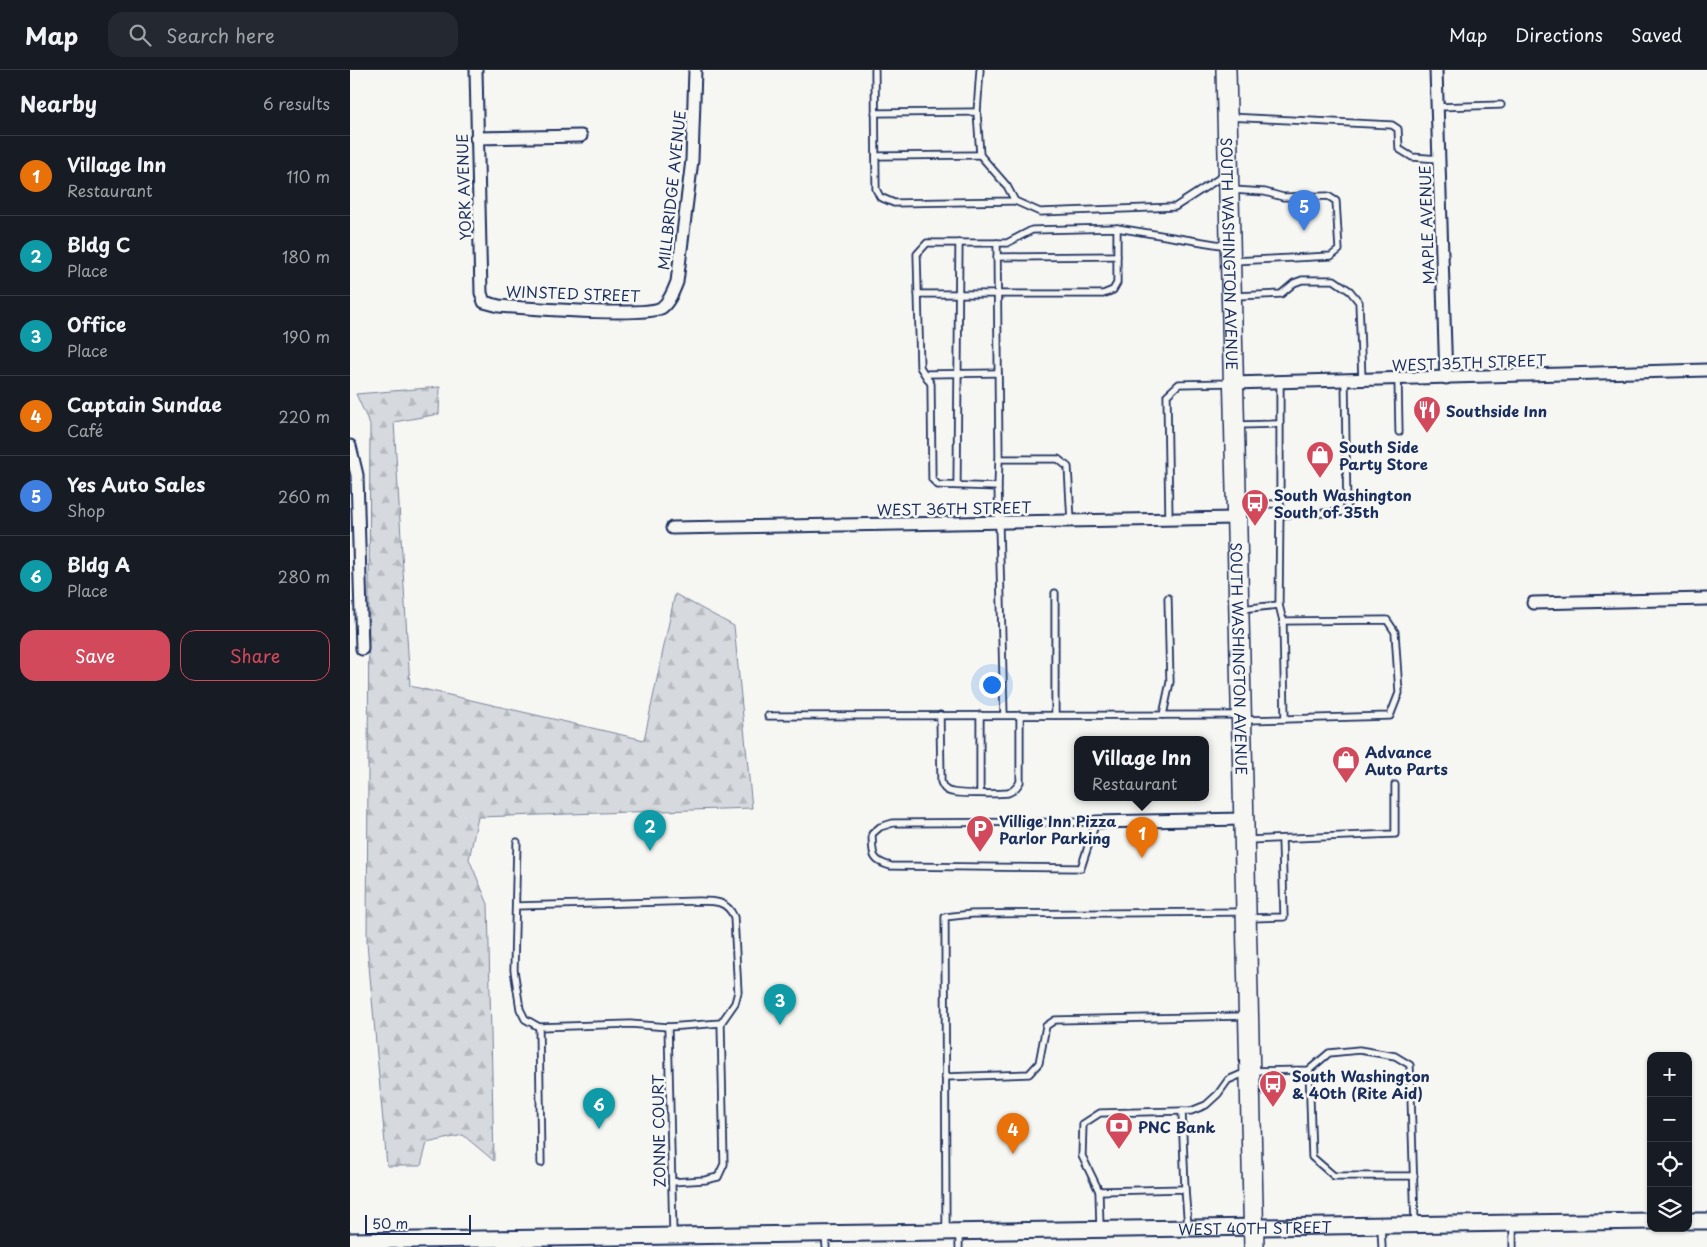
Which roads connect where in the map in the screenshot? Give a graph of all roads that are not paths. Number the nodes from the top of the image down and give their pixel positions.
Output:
1 (476, 70) edge
2 (695, 70) edge
3 (874, 70) edge
4 (980, 70) edge
5 (1226, 70) edge
6 (1436, 70) edge
7 (1501, 105) dead end
8 (1437, 107) junction
9 (977, 112) junction
10 (875, 113) junction
11 (1226, 116) junction
12 (581, 136) dead end
13 (476, 138) junction
14 (980, 155) junction
15 (877, 156) junction
16 (1439, 159) junction
17 (1228, 182) junction
18 (1015, 200) junction
19 (1117, 228) junction
20 (959, 243) junction
21 (998, 243) junction
22 (1229, 254) junction
23 (1117, 256) junction
24 (998, 257) junction
25 (918, 294) junction
26 (958, 294) junction
27 (998, 294) junction
28 (1230, 296) junction
29 (484, 302) joint
30 (661, 308) joint
31 (1707, 370) edge
32 (998, 373) junction
33 (925, 374) junction
34 (958, 374) junction
35 (1446, 378) junction
36 (1398, 379) junction
37 (1345, 380) junction
38 (1362, 380) junction
39 (1232, 382) junction
40 (1280, 382) junction
41 (1278, 424) junction
42 (1233, 425) junction
43 (1399, 432) dead end
44 (350, 446) edge
45 (999, 459) junction
46 (957, 485) junction
47 (998, 487) junction
48 (1280, 504) junction
49 (1236, 511) junction
50 (1280, 515) junction
51 (1169, 519) junction
52 (1071, 521) junction
53 (1000, 522) junction
54 (672, 528) dead end
55 (1055, 593) dead end
56 (1168, 598) dead end
57 (1707, 599) edge
58 (1533, 603) dead end
59 (1279, 605) junction
60 (1238, 609) junction
61 (1283, 621) junction
62 (362, 649) dead end
63 (940, 715) junction
64 (980, 715) junction
65 (1004, 715) junction
66 (1020, 715) junction
67 (1055, 715) junction
68 (1163, 715) junction
69 (768, 716) dead end
70 (1240, 718) junction
71 (1285, 719) junction
72 (1395, 785) dead end
73 (980, 793) junction
74 (1243, 819) junction
75 (1096, 822) junction
76 (1282, 839) junction
77 (1243, 840) junction
78 (517, 842) dead end
79 (516, 906) junction
80 (1245, 915) junction
81 (1248, 1016) junction
82 (722, 1023) junction
83 (668, 1026) junction
84 (539, 1028) junction
85 (1309, 1070) junction
86 (1249, 1071) junction
87 (946, 1077) junction
88 (1182, 1111) junction
89 (541, 1163) dead end
90 (1414, 1176) junction
91 (672, 1182) junction
92 (1185, 1189) junction
93 (1099, 1191) junction
94 (1692, 1221) edge
95 (1707, 1221) edge
96 (1647, 1222) edge
97 (1513, 1223) junction
98 (1415, 1224) junction
99 (1381, 1225) junction
100 (1254, 1226) junction
101 (1188, 1227) junction
102 (1100, 1228) junction
103 (952, 1230) junction
104 (666, 1237) junction
105 (825, 1240) edge
106 (350, 1241) edge
107 (446, 1243) edge
108 (959, 1247) edge
109 (1254, 1247) edge
110 (1382, 1247) edge
111 (1513, 1247) edge

1 - 13 street, YORK AVENUE
2 - 30 street, MILLBRIDGE AVENUE
3 - 10 lane
4 - 9 lane
5 - 11 main road, SOUTH WASHINGTON AVENUE
6 - 8 street, MAPLE AVENUE
7 - 8 lane
8 - 16 street, MAPLE AVENUE
9 - 10 lane
9 - 14 lane
10 - 15 lane
11 - 16 lane
11 - 17 main road, SOUTH WASHINGTON AVENUE
12 - 13 street
13 - 29 street, YORK AVENUE
14 - 15 lane
14 - 18 lane
15 - 18 lane
16 - 35 street, MAPLE AVENUE
17 - 18 lane
17 - 22 main road, SOUTH WASHINGTON AVENUE
17 - 22 lane
19 - 21 lane
19 - 22 lane
19 - 23 lane
20 - 21 lane
20 - 25 lane
20 - 26 lane
21 - 24 lane
22 - 28 main road, SOUTH WASHINGTON AVENUE
23 - 24 lane
23 - 27 lane
24 - 27 lane
25 - 26 lane
25 - 33 lane
26 - 27 lane
26 - 34 lane
27 - 32 lane
28 - 38 lane
28 - 39 main road, SOUTH WASHINGTON AVENUE
29 - 30 street, WINSTED STREET
31 - 35 street, WEST 35TH STREET
32 - 34 lane
32 - 45 lane
33 - 34 lane
33 - 46 lane
34 - 46 lane
35 - 36 street, WEST 35TH STREET
36 - 38 street, WEST 35TH STREET
36 - 43 lane
37 - 38 street, WEST 35TH STREET
37 - 40 street, WEST 35TH STREET
37 - 50 lane
39 - 40 street, WEST 35TH STREET
39 - 42 main road, SOUTH WASHINGTON AVENUE
39 - 51 lane
40 - 41 lane
41 - 42 lane
41 - 48 lane
42 - 49 main road, SOUTH WASHINGTON AVENUE
44 - 62 street
45 - 47 lane
45 - 52 lane
46 - 47 lane
47 - 53 lane
48 - 49 lane
48 - 50 lane
49 - 51 street, WEST 36TH STREET
49 - 60 main road, SOUTH WASHINGTON AVENUE
50 - 59 lane
51 - 52 street, WEST 36TH STREET
52 - 53 street, WEST 36TH STREET
53 - 54 street, WEST 36TH STREET
53 - 65 lane
55 - 67 lane
56 - 68 lane
57 - 58 street
59 - 60 lane
59 - 61 lane
60 - 70 main road, SOUTH WASHINGTON AVENUE
61 - 71 lane
61 - 71 lane
63 - 64 lane
63 - 69 lane
63 - 73 lane
64 - 65 lane
64 - 73 lane
65 - 66 lane
66 - 67 lane
66 - 73 lane
67 - 68 lane
68 - 70 lane
70 - 71 lane
70 - 74 main road, SOUTH WASHINGTON AVENUE
72 - 76 lane
74 - 75 street
74 - 77 main road, SOUTH WASHINGTON AVENUE
75 - 75 lane
76 - 77 lane
76 - 80 lane
77 - 80 main road, SOUTH WASHINGTON AVENUE
78 - 79 lane
79 - 82 lane
79 - 84 lane
80 - 81 main road, SOUTH WASHINGTON AVENUE
80 - 87 lane
81 - 86 main road, SOUTH WASHINGTON AVENUE
81 - 87 lane
82 - 83 lane
82 - 91 lane
83 - 84 lane
83 - 91 lane, ZONNE COURT
84 - 89 lane
85 - 86 lane
85 - 90 lane
85 - 90 lane
86 - 88 lane
86 - 100 main road, SOUTH WASHINGTON AVENUE
87 - 103 lane
88 - 92 lane
88 - 93 lane
90 - 98 lane
91 - 104 lane, ZONNE COURT
92 - 93 lane
92 - 101 lane
93 - 102 lane
94 - 95 street
96 - 97 street, WEST 40TH STREET
97 - 98 street, WEST 40TH STREET
97 - 111 lane
98 - 99 street, WEST 40TH STREET
99 - 100 street, WEST 40TH STREET
99 - 110 lane
100 - 101 street, WEST 40TH STREET
100 - 109 main road, SOUTH WASHINGTON AVENUE
101 - 102 street, WEST 40TH STREET
102 - 103 street, WEST 40TH STREET
103 - 105 street, WEST 40TH STREET
103 - 108 lane
104 - 105 street, WEST 40TH STREET
104 - 107 street, WEST 40TH STREET
106 - 107 street, WEST 40TH STREET

